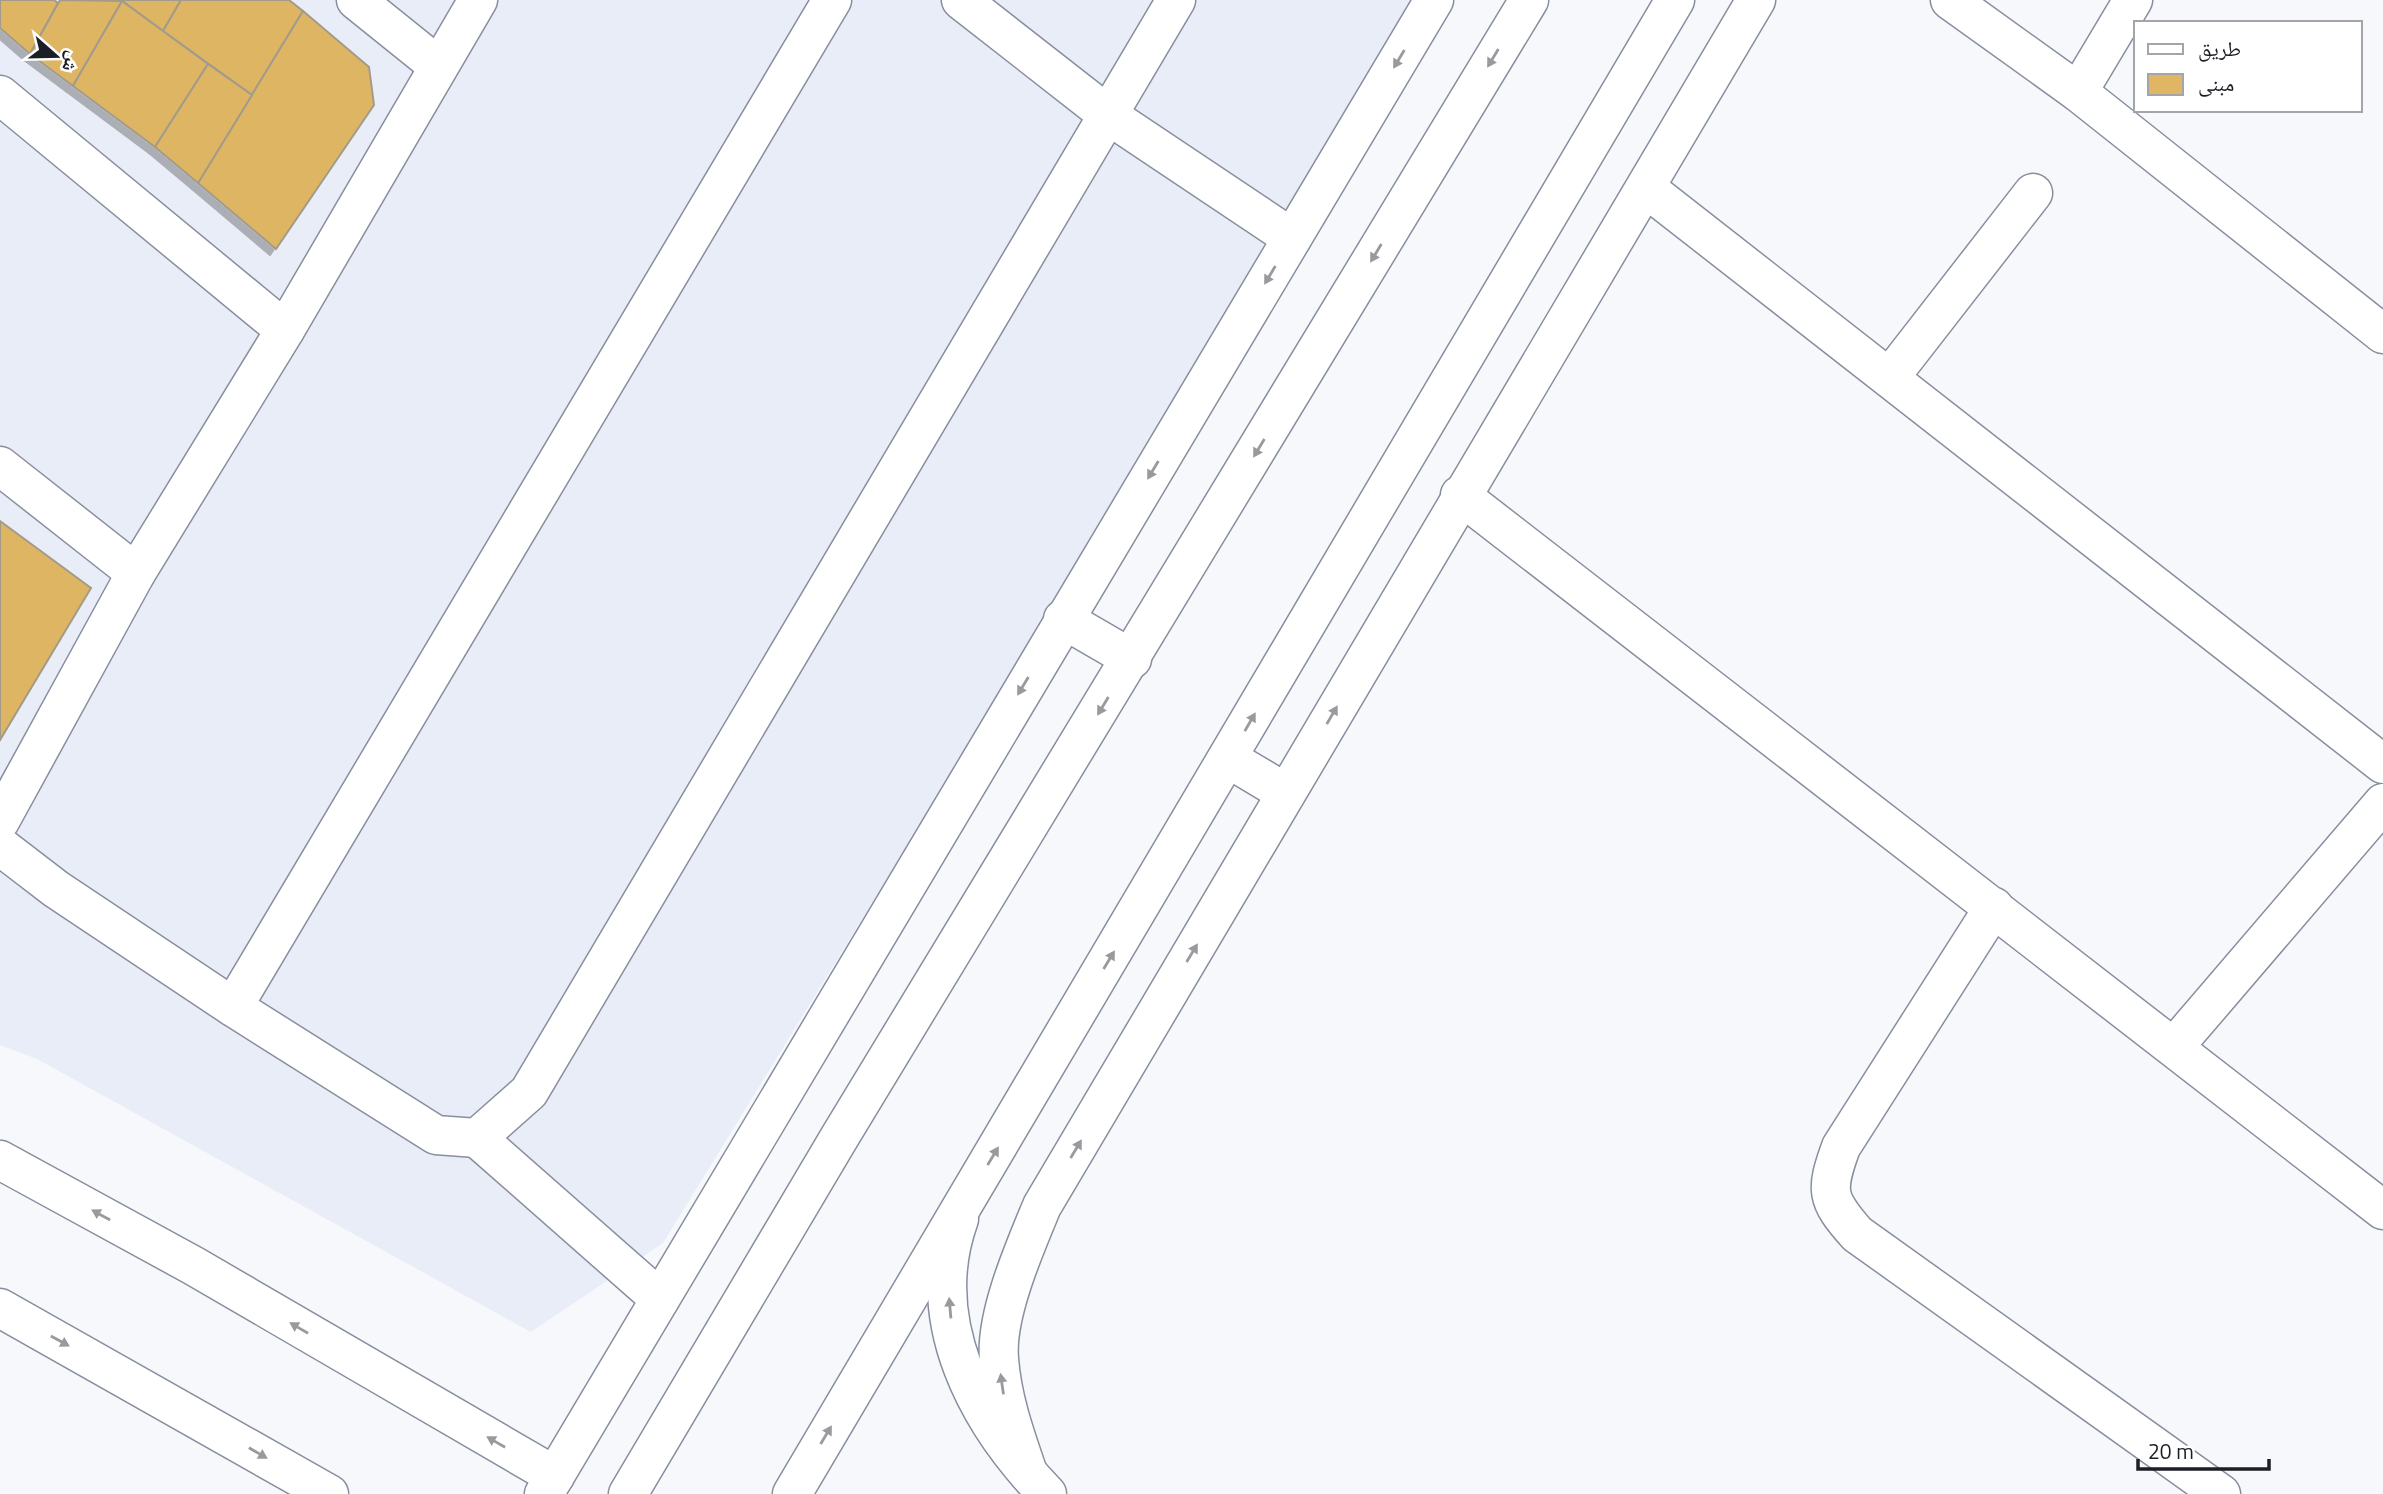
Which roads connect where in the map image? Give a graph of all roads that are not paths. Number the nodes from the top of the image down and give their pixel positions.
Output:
1 (356, 0) edge
2 (478, 0) edge
3 (832, 0) edge
4 (961, 0) edge
5 (1176, 0) edge
6 (1434, 0) edge
7 (1528, 0) edge
8 (1675, 0) edge
9 (1756, 0) edge
10 (1950, 0) edge
11 (2133, 0) edge
12 (438, 66) junction
13 (2078, 92) junction
14 (0, 95) edge
15 (1108, 115) junction
16 (1646, 188) junction
17 (2033, 193) dead end
18 (1292, 238) junction
19 (2380, 325) edge
20 (285, 330) junction
21 (1891, 377) junction
22 (0, 466) edge
23 (1460, 495) junction
24 (136, 573) junction
25 (1063, 619) junction
26 (1132, 659) junction
27 (1229, 759) junction
28 (2383, 764) edge
29 (1286, 793) junction
30 (2383, 803) edge
31 (0, 821) edge
32 (0, 846) edge
33 (1994, 907) junction
34 (233, 1007) junction
35 (2174, 1047) junction
36 (477, 1138) junction
37 (0, 1160) edge
38 (966, 1200) junction
39 (2383, 1210) edge
40 (660, 1299) junction
41 (0, 1308) edge
42 (1038, 1483) edge
43 (549, 1485) edge
44 (2201, 1488) edge
45 (329, 1494) edge
46 (628, 1494) edge
47 (792, 1494) edge

1 - 12 main road
2 - 12 main road
3 - 34 main road
4 - 15 main road
5 - 15 main road
6 -> 18 main road
7 -> 26 main road
27 -> 8 main road
9 - 16 main road
10 - 13 main road
11 - 13 main road
12 - 20 main road
13 - 19 main road
14 - 20 main road
15 - 18 main road
15 - 36 main road
16 - 21 main road
16 - 23 main road
17 - 21 main road
18 -> 25 main road
20 - 24 main road
21 - 28 main road
22 - 24 main road
29 -> 23 main road
23 - 33 main road
24 - 31 main road
25 - 26 main road
25 -> 40 main road
26 -> 46 main road
27 - 29 main road
38 -> 27 main road
42 -> 29 main road
30 - 35 main road
32 - 34 main road
33 - 35 main road
33 - 44 main road
34 - 36 main road
35 - 39 main road
36 - 40 main road
43 -> 37 main road
42 -> 38 main road
47 -> 38 main road
40 - 43 main road
41 -> 45 main road

